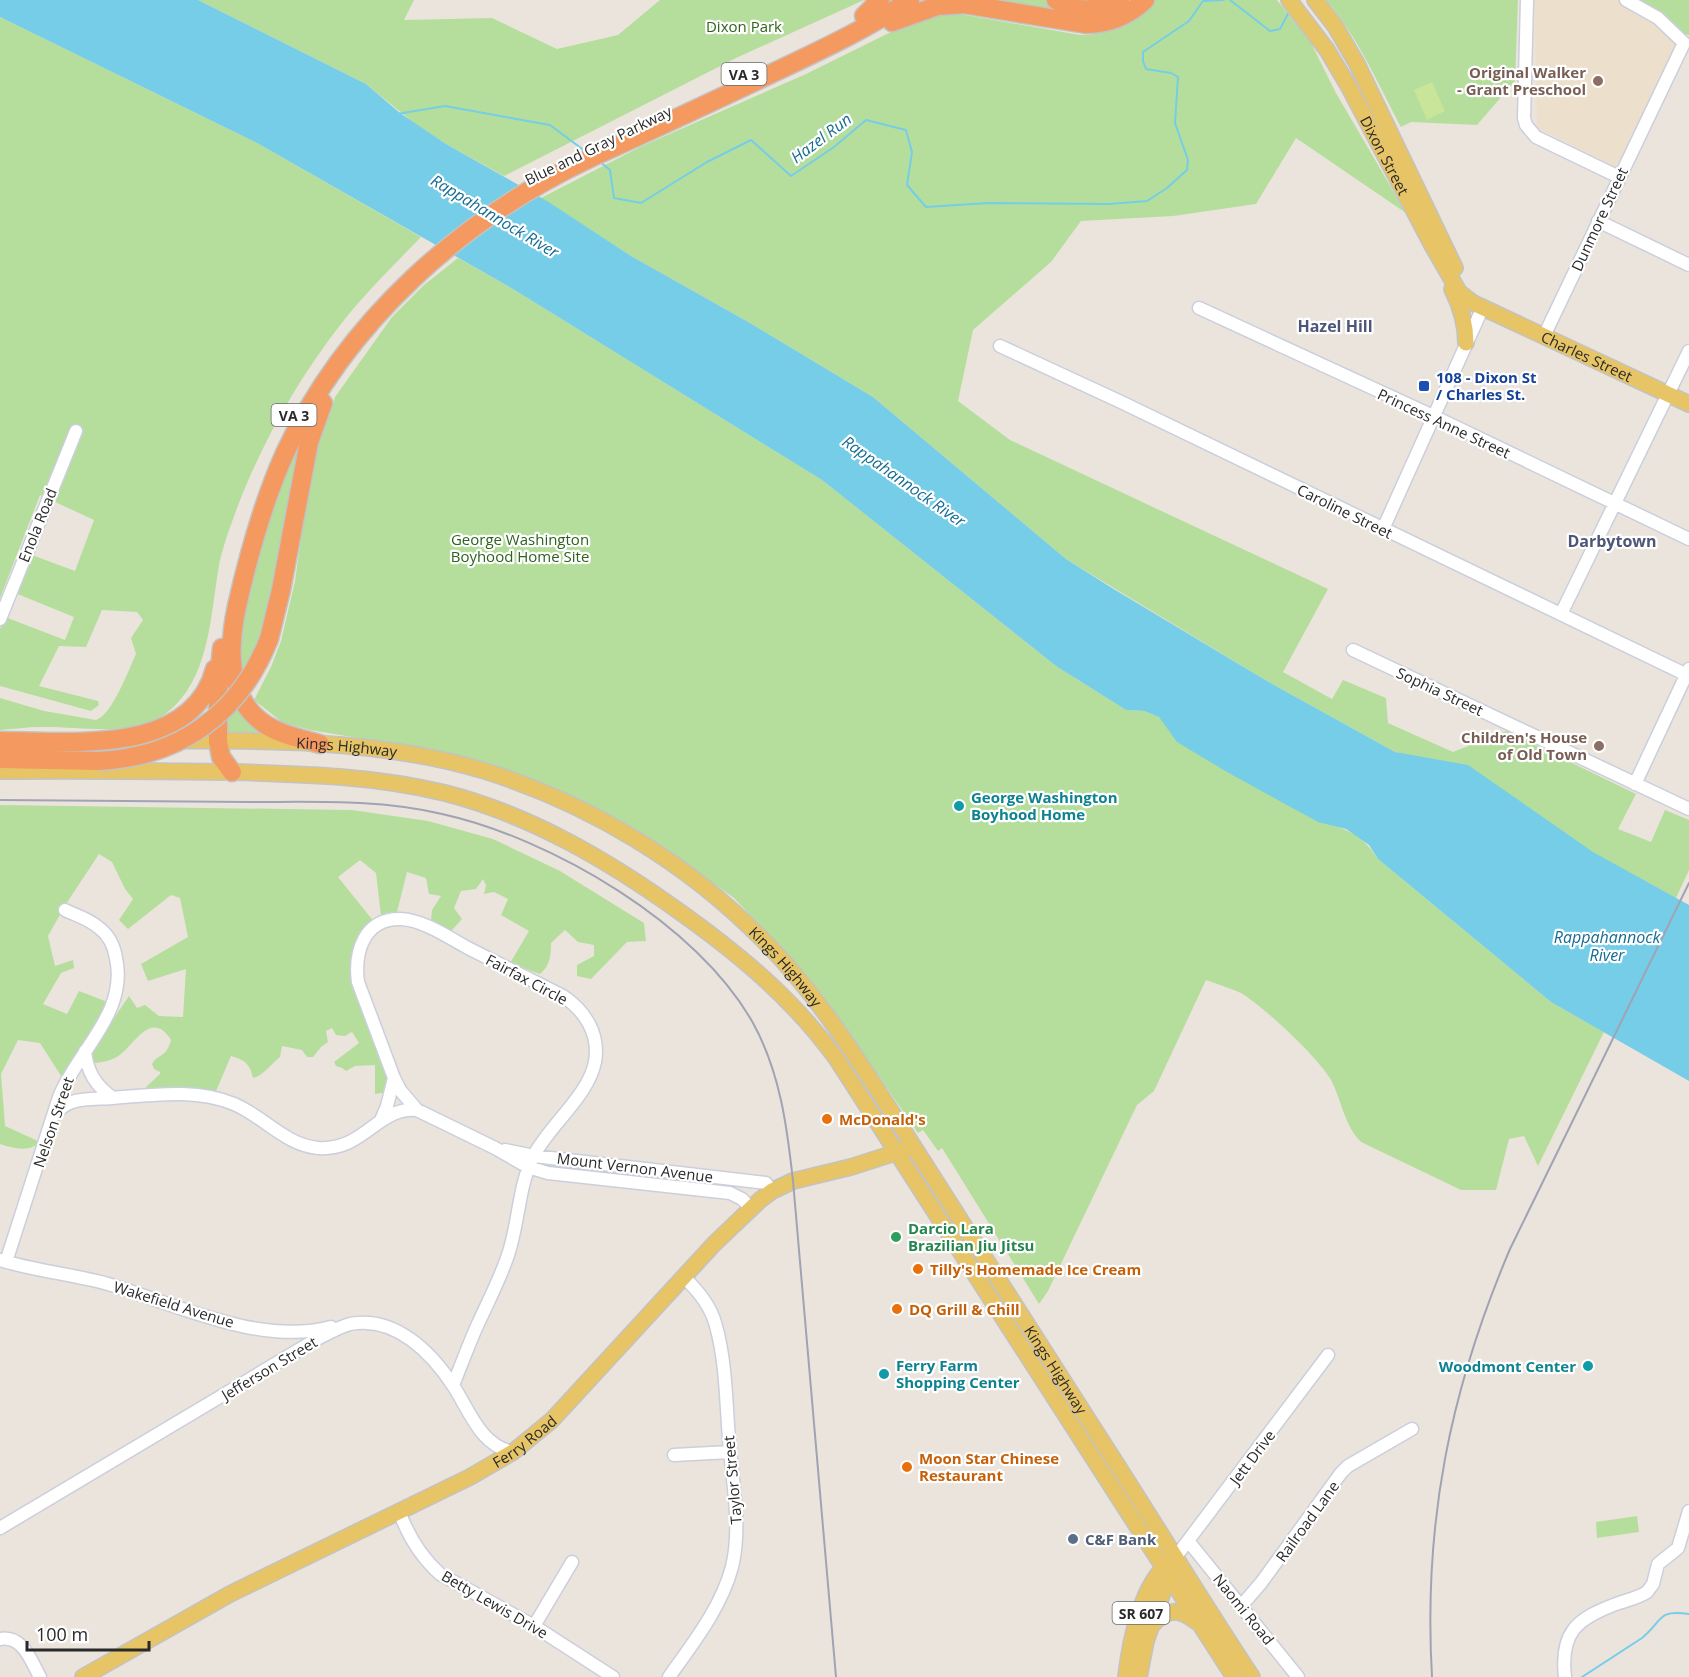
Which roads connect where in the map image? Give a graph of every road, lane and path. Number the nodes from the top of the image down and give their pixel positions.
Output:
1 (880, 0) edge
2 (890, 0) edge
3 (910, 0) edge
4 (1056, 0) edge
5 (1120, 0) edge
6 (1145, 0) edge
7 (1289, 0) edge
8 (1527, 0) edge
9 (1626, 0) edge
10 (1319, 5) edge
11 (864, 16) junction
12 (813, 54) junction
13 (629, 135) junction
14 (1618, 177) junction
15 (1598, 221) junction
16 (1432, 245) junction
17 (1689, 265) edge
18 (406, 277) junction
19 (1483, 307) junction
20 (1199, 308) dead end
21 (370, 324) junction
22 (1544, 336) junction
23 (1466, 343) junction
24 (1000, 346) dead end
25 (1689, 351) edge
26 (1668, 394) junction
27 (1689, 404) edge
28 (1432, 416) junction
29 (76, 431) dead end
30 (1616, 504) junction
31 (1383, 529) junction
32 (1689, 539) edge
33 (1561, 614) junction
34 (0, 620) edge
35 (222, 638) junction
36 (1353, 650) dead end
37 (1688, 673) edge
38 (0, 741) edge
39 (88, 741) junction
40 (218, 741) junction
41 (320, 744) junction
42 (0, 759) edge
43 (0, 771) edge
44 (232, 772) junction
45 (1635, 784) junction
46 (1689, 809) edge
47 (65, 910) dead end
48 (86, 1051) junction
49 (394, 1078) junction
50 (113, 1098) junction
51 (417, 1110) junction
52 (54, 1116) junction
53 (381, 1122) junction
54 (913, 1146) junction
55 (898, 1152) junction
56 (531, 1161) junction
57 (772, 1191) junction
58 (751, 1208) junction
59 (3, 1261) edge
60 (684, 1277) junction
61 (350, 1324) junction
62 (1328, 1355) dead end
63 (453, 1386) junction
64 (1412, 1429) dead end
65 (513, 1452) junction
66 (730, 1452) junction
67 (674, 1455) dead end
68 (399, 1511) junction
69 (1689, 1511) edge
70 (3, 1521) edge
71 (1189, 1542) junction
72 (572, 1562) dead end
73 (1169, 1567) junction
74 (1242, 1605) junction
75 (1199, 1623) junction
76 (1152, 1625) junction
77 (534, 1626) junction
78 (0, 1639) edge
79 (40, 1677) edge
80 (83, 1677) edge
81 (613, 1677) edge
82 (669, 1677) edge
83 (1126, 1677) edge
84 (1139, 1677) edge
85 (1234, 1677) edge
86 (1252, 1677) edge
87 (1298, 1677) edge
88 (1564, 1677) edge

1 - 11 highway
2 - 11 highway, Blue and Gray Parkway / VA 3
3 - 12 highway, Blue and Gray Parkway / VA 3
4 - 5 highway
6 - 12 highway
7 - 16 main road, Dixon Street
8 - 14 street
9 - 14 street, Dunmore Street
10 - 19 main road, Dixon Street
11 - 13 highway, Blue and Gray Parkway / VA 3
12 - 13 highway, Blue and Gray Parkway / VA 3
13 - 18 highway, Blue and Gray Parkway / VA 3
14 - 15 street, Dunmore Street
15 - 17 street
15 - 22 street, Dunmore Street
16 - 19 main road, Dixon Street
16 - 23 main road
18 - 21 highway, Blue and Gray Parkway / VA 3
18 - 35 highway, Blue and Gray Parkway / VA 3
19 - 22 main road, Charles Street
19 - 23 street
20 - 28 street, Princess Anne Street
21 - 41 highway
21 - 42 highway, VA 3, bridge
22 - 26 main road, Charles Street
23 - 28 street
24 - 31 street, Caroline Street
25 - 26 street
26 - 27 main road, Charles Street
26 - 30 street
28 - 30 street, Princess Anne Street
28 - 31 street
29 - 34 street, Enola Road
30 - 32 street, Princess Anne Street
30 - 33 street
31 - 33 street, Caroline Street
33 - 37 street, Caroline Street
35 - 39 highway, VA 3
35 - 40 highway
36 - 45 street, Sophia Street
37 - 45 street
38 - 39 highway, Kings Highway / VA 3
39 - 40 main road, Kings Highway
40 - 41 main road, Kings Highway
40 - 44 highway
41 - 54 main road, Kings Highway
43 - 44 main road, Kings Highway
44 - 55 main road, Kings Highway
45 - 46 street, Sophia Street
47 - 48 street, Nelson Street
48 - 50 street
48 - 52 street, Nelson Street
49 - 51 street, Fairfax Circle
49 - 53 street
49 - 56 street, Fairfax Circle
50 - 52 street
50 - 53 street
51 - 53 street
51 - 56 street, Mount Vernon Avenue
52 - 59 street, Nelson Street
54 - 55 main road, Ferry Road
54 - 73 main road, Kings Highway
55 - 57 main road, Ferry Road
55 - 73 main road, Kings Highway
56 - 57 street, Mount Vernon Avenue
56 - 58 street, Mount Vernon Avenue
56 - 63 street, Fairfax Circle
57 - 58 main road, Ferry Road
58 - 60 main road, Ferry Road
59 - 61 street, Wakefield Avenue
60 - 65 main road, Ferry Road
60 - 66 street, Taylor Street
61 - 63 street, Jefferson Street
61 - 70 street, Jefferson Street
62 - 71 street, Jett Drive
63 - 65 street, Jefferson Street
64 - 74 street, Railroad Lane
65 - 68 main road, Ferry Road
66 - 67 street
66 - 82 street, Taylor Street
68 - 77 street, Betty Lewis Drive
68 - 80 main road, Ferry Road
69 - 88 street
71 - 73 street, Jett Drive / SR 607
71 - 74 street, Naomi Road
72 - 77 street
73 - 75 main road, Kings Highway
73 - 76 main road, SR 607
73 - 83 main road, SR 607
73 - 86 main road, Kings Highway
74 - 87 street, Naomi Road
75 - 76 main road
75 - 85 main road, Kings Highway
76 - 84 main road, SR 607
77 - 81 street, Betty Lewis Drive
78 - 79 street

